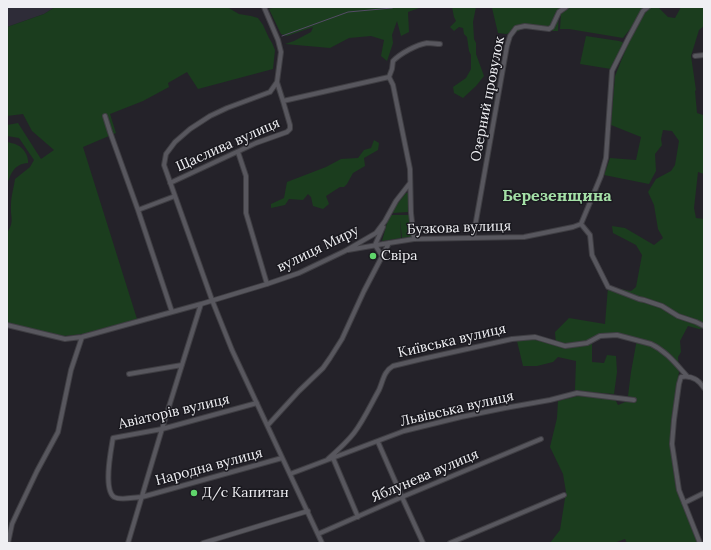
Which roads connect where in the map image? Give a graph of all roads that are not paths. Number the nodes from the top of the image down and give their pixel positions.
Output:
1 (264, 7) edge
2 (566, 7) edge
3 (648, 7) edge
4 (440, 44) dead end
5 (704, 55) edge
6 (696, 56) dead end
7 (389, 77) junction
8 (277, 82) junction
9 (283, 101) junction
10 (105, 116) dead end
11 (238, 152) junction
12 (170, 183) junction
13 (410, 183) junction
14 (175, 196) junction
15 (138, 210) junction
16 (385, 221) junction
17 (581, 224) junction
18 (473, 238) junction
19 (414, 239) junction
20 (389, 243) junction
21 (375, 245) junction
22 (345, 251) junction
23 (382, 256) junction
24 (267, 284) junction
25 (212, 300) junction
26 (201, 304) junction
27 (172, 312) junction
28 (7, 325) edge
29 (702, 325) edge
30 (82, 337) junction
31 (182, 365) junction
32 (129, 374) dead end
33 (687, 376) junction
34 (704, 388) edge
35 (634, 400) dead end
36 (257, 403) junction
37 (268, 425) junction
38 (162, 428) junction
39 (541, 439) dead end
40 (378, 442) junction
41 (282, 458) junction
42 (333, 458) junction
43 (328, 459) junction
44 (290, 474) junction
45 (704, 493) edge
46 (564, 495) dead end
47 (142, 496) junction
48 (402, 498) junction
49 (684, 503) junction
50 (308, 511) junction
51 (358, 517) junction
52 (318, 534) junction
53 (8, 543) edge
54 (128, 543) edge
55 (203, 543) edge
56 (322, 543) edge
57 (423, 543) edge
58 (450, 543) edge
59 (700, 543) edge

1 - 8 street, Щаслива вулиця
2 - 18 street, Озерний провулок
3 - 17 street
4 - 7 street
5 - 6 street
7 - 9 street, Щаслива вулиця
7 - 13 street
8 - 9 street, Щаслива вулиця
8 - 12 street, Щаслива вулиця
9 - 11 street, Щаслива вулиця
10 - 15 street
11 - 12 street, Щаслива вулиця
11 - 24 street
12 - 14 street, Щаслива вулиця
13 - 16 street, вулиця Миру
13 - 19 street
14 - 15 street
14 - 25 street, Щаслива вулиця
15 - 27 street
16 - 21 street
16 - 22 street, вулиця Миру
17 - 18 street, Бузкова вулиця
17 - 29 street
18 - 19 street, Бузкова вулиця
19 - 20 street, Бузкова вулиця
20 - 21 street
20 - 23 street, Бузкова вулиця
21 - 22 street
21 - 23 street
22 - 24 street, вулиця Миру
23 - 37 street, Бузкова вулиця
24 - 25 street, вулиця Миру
25 - 26 street, вулиця Миру
25 - 36 street, Щаслива вулиця
26 - 27 street, вулиця Миру
26 - 31 street
27 - 30 street, вулиця Миру
28 - 30 street, вулиця Миру
30 - 53 street
31 - 32 street
31 - 38 street
33 - 34 street, Київська вулиця
33 - 43 street, Київська вулиця
33 - 49 street
35 - 40 street, Львівська вулиця
36 - 37 street, Щаслива вулиця
36 - 38 street, Авіаторів вулиця
37 - 41 street, Щаслива вулиця
38 - 47 street
38 - 47 street, Авіаторів вулиця
39 - 48 street, Яблунева вулиця
40 - 42 street, Львівська вулиця
40 - 48 street
41 - 44 street, Щаслива вулиця
41 - 47 street, Народна вулиця
42 - 43 street, Львівська вулиця
42 - 51 street
43 - 44 street, Львівська вулиця
44 - 50 street, Щаслива вулиця
45 - 49 street
46 - 58 street
47 - 54 street
48 - 51 street, Яблунева вулиця
48 - 57 street
49 - 59 street
50 - 52 street, Щаслива вулиця
50 - 55 street
51 - 52 street, Яблунева вулиця
52 - 56 street, Щаслива вулиця

